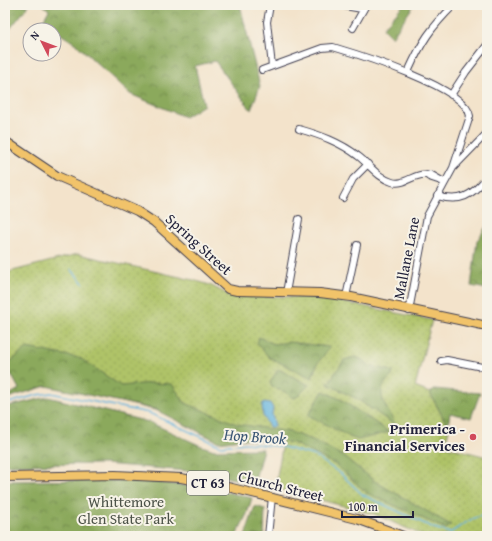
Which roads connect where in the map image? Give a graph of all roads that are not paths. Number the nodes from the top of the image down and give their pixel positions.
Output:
1 (270, 5) edge
2 (339, 5) edge
3 (454, 5) edge
4 (364, 7) edge
5 (353, 28) dead end
6 (487, 45) edge
7 (272, 66) junction
8 (262, 70) dead end
9 (408, 72) junction
10 (451, 95) junction
11 (299, 129) dead end
12 (487, 133) edge
13 (5, 141) edge
14 (368, 164) junction
15 (453, 168) junction
16 (487, 177) edge
17 (444, 182) junction
18 (437, 196) junction
19 (343, 198) dead end
20 (299, 219) dead end
21 (357, 245) dead end
22 (286, 293) junction
23 (346, 297) junction
24 (409, 311) junction
25 (487, 326) edge
26 (441, 361) dead end
27 (487, 368) edge
28 (5, 477) edge
29 (272, 497) junction
30 (268, 536) edge
31 (403, 536) edge

1 - 7 street
2 - 4 street
3 - 9 street
4 - 5 street
6 - 10 street
7 - 8 street, Mallane Lane
7 - 9 street, Mallane Lane
9 - 10 street, Mallane Lane
10 - 15 street, Mallane Lane
11 - 14 street
12 - 15 street, Mallane Lane
13 - 22 main road, Spring Street
14 - 17 street
14 - 19 street
15 - 17 street, Mallane Lane
16 - 18 street
17 - 18 street, Mallane Lane
18 - 24 street, Mallane Lane
20 - 22 street
21 - 23 street
22 - 23 main road, Spring Street
23 - 24 main road, Spring Street
24 - 25 main road, Spring Street
26 - 27 street
28 - 29 main road, Church Street / CT 63
29 - 30 street
29 - 31 main road, Church Street / CT 63

